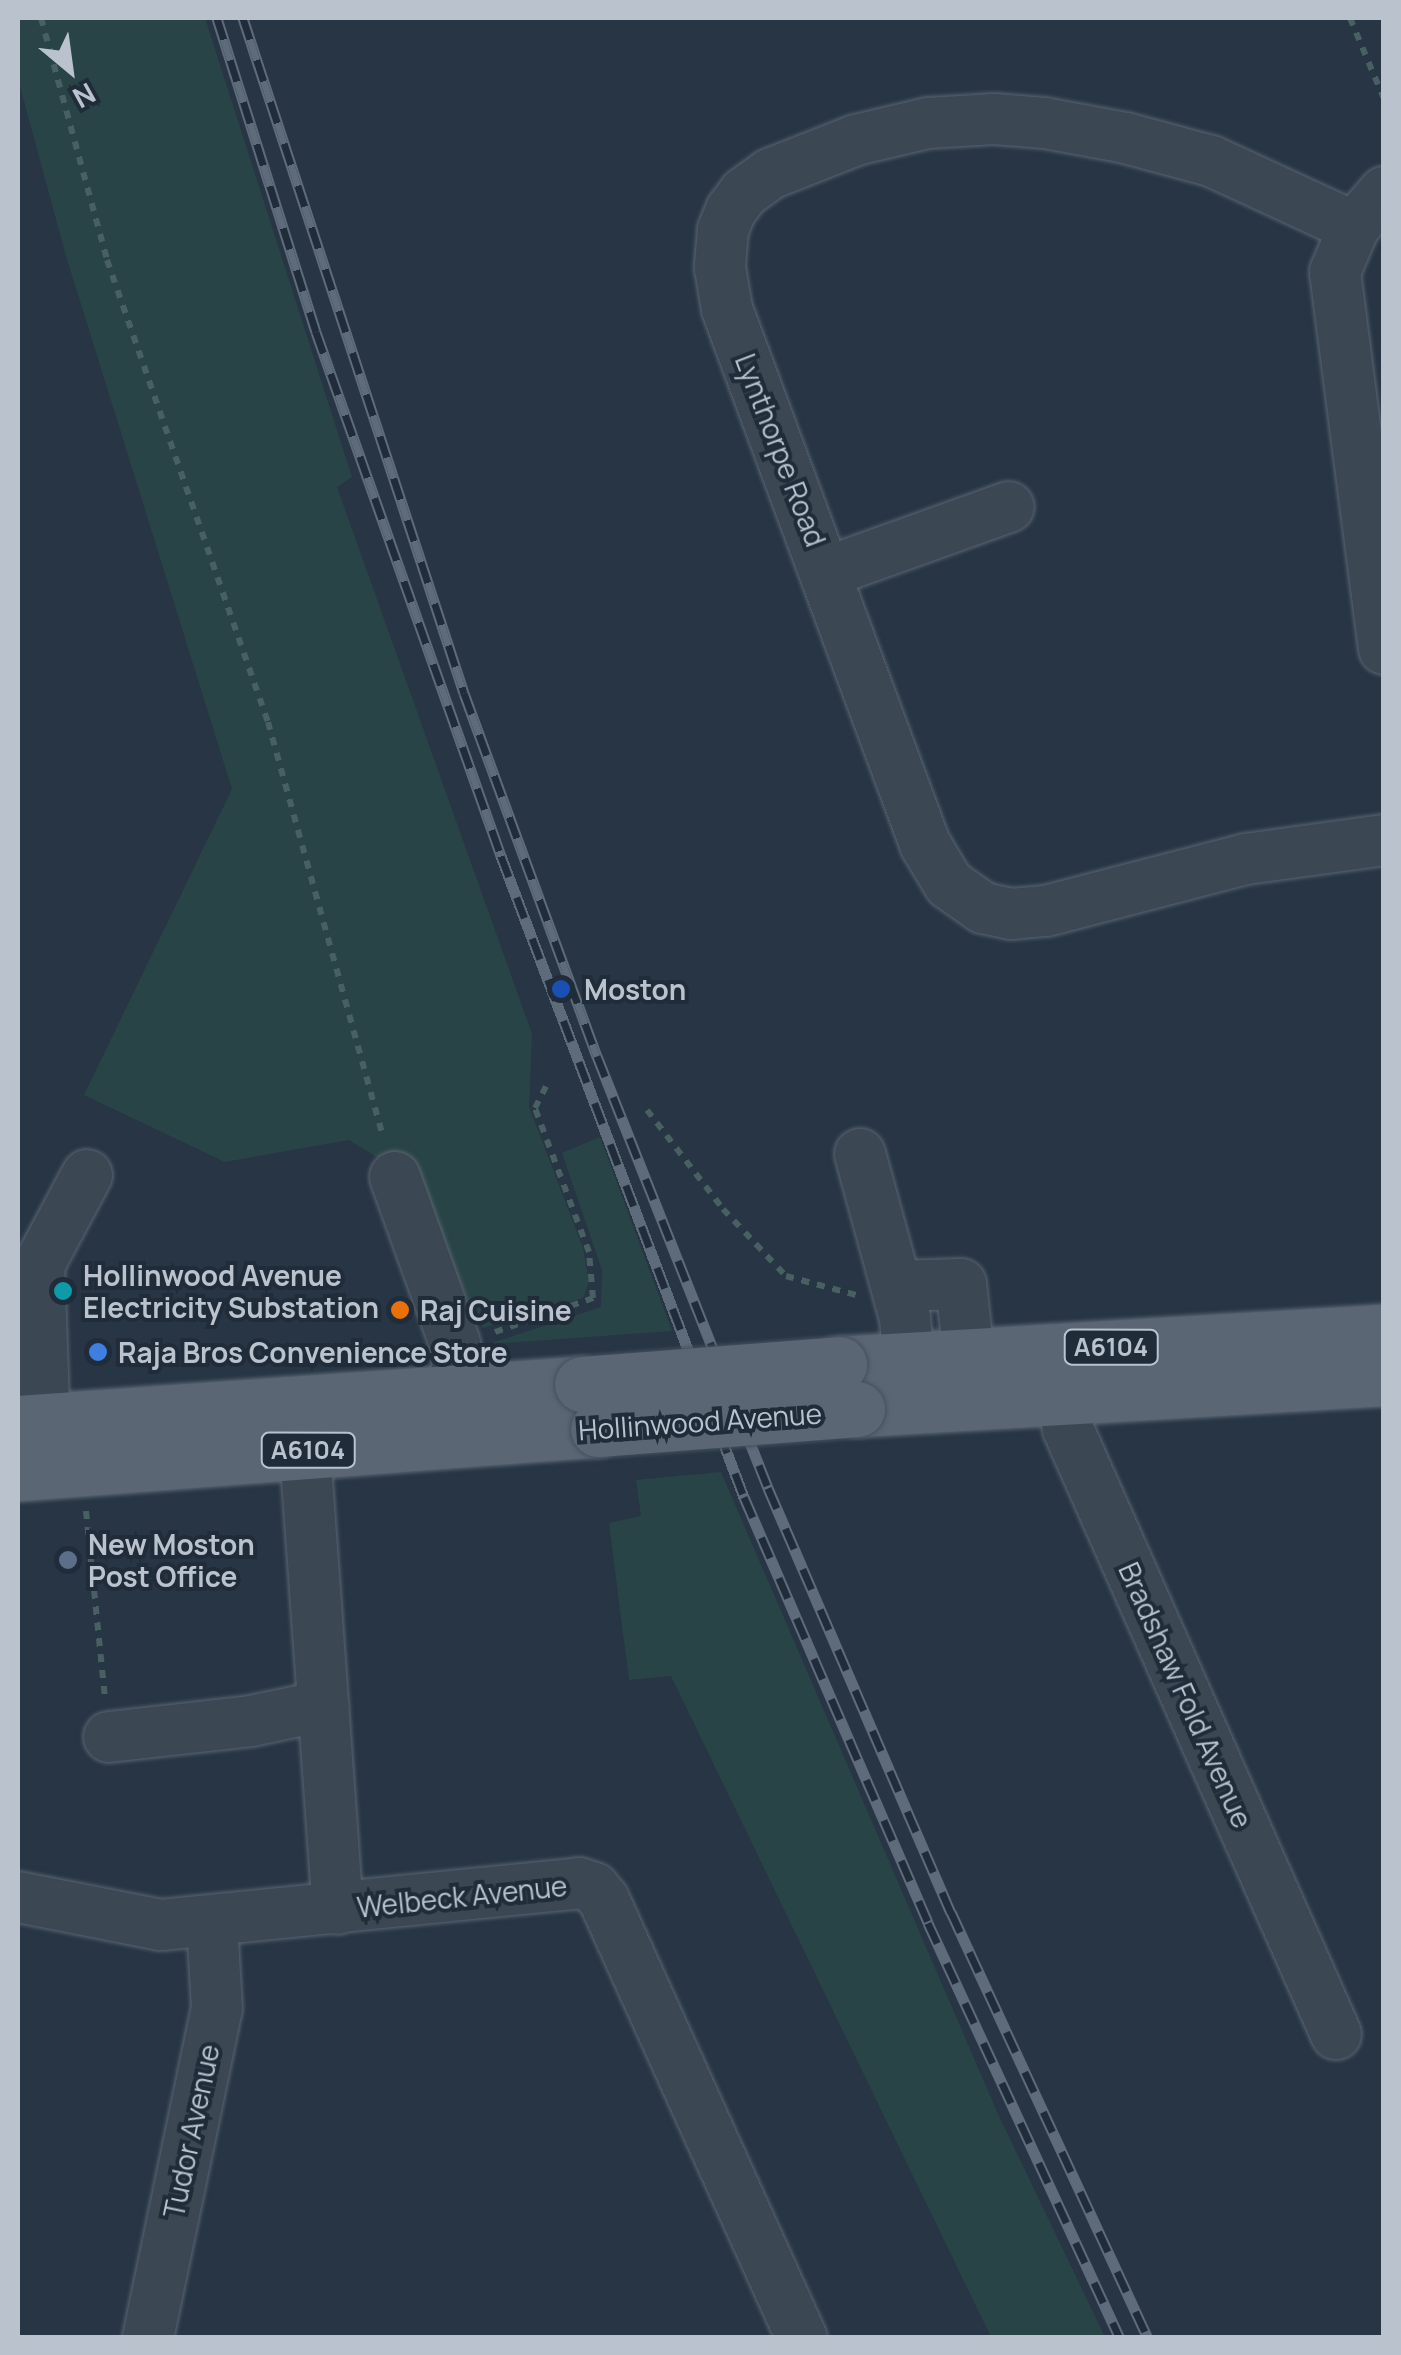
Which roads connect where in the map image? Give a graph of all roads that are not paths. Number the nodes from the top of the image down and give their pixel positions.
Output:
1 (1368, 210) edge
2 (1009, 507) dead end
3 (1376, 561) edge
4 (827, 572) junction
5 (1384, 649) edge
6 (1384, 840) edge
7 (860, 1154) dead end
8 (86, 1175) dead end
9 (395, 1177) road end
10 (883, 1291) junction
11 (1384, 1332) edge
12 (1059, 1374) junction
13 (1384, 1378) edge
14 (972, 1379) junction
15 (911, 1382) junction
16 (455, 1392) junction
17 (306, 1450) junction
18 (42, 1459) edge
19 (323, 1706) junction
20 (110, 1737) road end
21 (18, 1897) edge
22 (338, 1909) junction
23 (212, 1923) junction
24 (1336, 2034) dead end
25 (148, 2338) edge
26 (802, 2338) edge

1 - 3 street
1 - 4 street, Lynthorpe Road
2 - 4 street
3 - 5 street
4 - 6 street, Lynthorpe Road
7 - 10 street
8 - 18 street
9 - 16 street
10 - 14 street
10 - 15 street
11 - 12 main road, Hollinwood Avenue / A6104
12 - 13 main road, Hollinwood Avenue
12 - 14 main road, Hollinwood Avenue
12 - 24 street, Bradshaw Fold Avenue
14 - 15 main road, Hollinwood Avenue
15 - 16 main road, Hollinwood Avenue / A6104, bridge
16 - 17 main road, Hollinwood Avenue / A6104
16 - 18 main road, Hollinwood Avenue / A6104
17 - 18 main road, Hollinwood Avenue / A6104
17 - 19 street
19 - 20 street
19 - 22 street
21 - 23 street, Welbeck Avenue
22 - 23 street, Welbeck Avenue
22 - 26 street, Welbeck Avenue
23 - 25 street, Tudor Avenue

